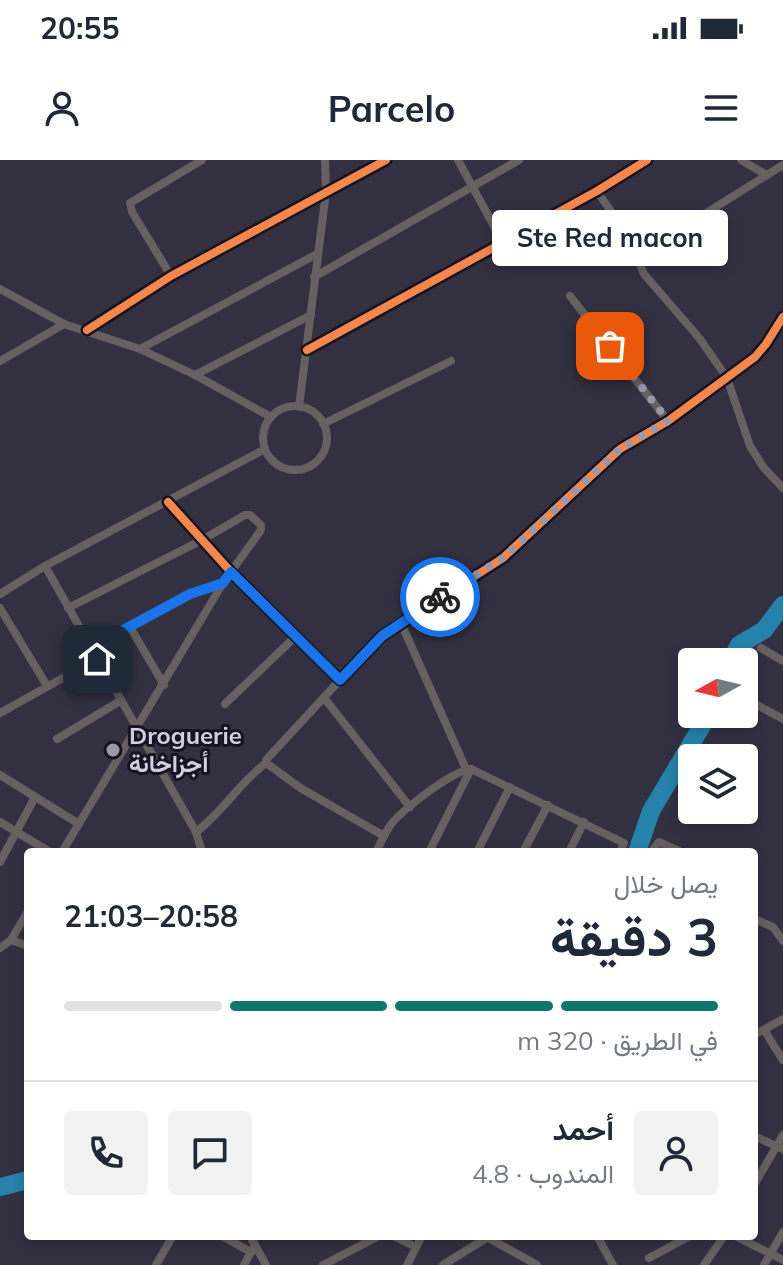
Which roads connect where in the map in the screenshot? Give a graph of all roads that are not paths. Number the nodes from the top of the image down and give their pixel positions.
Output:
1 (202, 160) edge
2 (325, 160) edge
3 (386, 160) edge
4 (458, 160) edge
5 (519, 160) edge
6 (647, 160) edge
7 (741, 160) edge
8 (783, 165) edge
9 (767, 175) junction
10 (473, 186) junction
11 (597, 191) junction
12 (326, 192) junction
13 (502, 241) junction
14 (317, 254) junction
15 (636, 257) junction
16 (171, 276) junction
17 (314, 277) junction
18 (0, 289) edge
19 (570, 296) dead end
20 (311, 315) junction
21 (783, 317) edge
22 (64, 324) junction
23 (87, 330) junction
24 (140, 349) junction
25 (307, 350) junction
26 (0, 361) edge
27 (451, 361) dead end
28 (195, 375) junction
29 (727, 378) junction
30 (299, 407) junction
31 (271, 417) junction
32 (668, 421) junction
33 (323, 424) junction
34 (265, 449) junction
35 (783, 488) edge
36 (168, 502) junction
37 (202, 540) junction
38 (45, 566) junction
39 (231, 572) junction
40 (223, 583) junction
41 (0, 594) edge
42 (0, 608) edge
43 (68, 608) junction
44 (401, 623) junction
45 (130, 627) junction
46 (296, 636) junction
47 (90, 648) junction
48 (761, 648) dead end
49 (97, 659) junction
50 (783, 661) edge
51 (340, 680) junction
52 (164, 685) junction
53 (47, 686) junction
54 (325, 699) junction
55 (120, 701) junction
56 (225, 704) dead end
57 (758, 706) edge
58 (0, 713) edge
59 (783, 719) edge
60 (136, 729) junction
61 (57, 739) dead end
62 (266, 763) junction
63 (469, 769) junction
64 (0, 775) edge
65 (510, 787) junction
66 (35, 797) junction
67 (548, 805) junction
68 (410, 807) junction
69 (0, 822) edge
70 (584, 822) junction
71 (79, 824) junction
72 (17, 832) junction
73 (196, 832) junction
74 (384, 836) junction
75 (43, 848) edge
76 (67, 848) edge
77 (201, 848) edge
78 (378, 848) edge
79 (431, 848) edge
80 (479, 848) edge
81 (525, 848) edge
82 (571, 848) edge
83 (622, 848) edge
84 (654, 848) edge
85 (672, 848) edge
86 (0, 862) edge
87 (24, 918) edge
88 (758, 921) edge
89 (11, 940) junction
90 (783, 941) edge
91 (24, 945) edge
92 (0, 948) edge
93 (783, 1019) edge
94 (764, 1030) junction
95 (758, 1033) edge
96 (783, 1060) edge
97 (783, 1135) edge
98 (758, 1138) edge
99 (767, 1142) junction
100 (758, 1147) edge
101 (780, 1148) edge
102 (758, 1179) edge
103 (783, 1232) edge
104 (171, 1240) edge
105 (371, 1240) edge
106 (401, 1240) edge
107 (420, 1240) edge
108 (481, 1240) edge
109 (491, 1240) edge
110 (599, 1240) edge
111 (683, 1240) edge
112 (721, 1240) edge
113 (743, 1240) edge
114 (252, 1244) edge
115 (416, 1247) junction
116 (771, 1253) junction
117 (649, 1258) dead end
118 (783, 1260) edge
119 (156, 1265) edge
120 (244, 1265) edge
121 (266, 1265) edge
122 (323, 1265) edge
123 (407, 1265) edge
124 (443, 1265) edge
125 (537, 1265) edge
126 (613, 1265) edge
127 (704, 1265) edge
128 (764, 1265) edge

1 - 16 street
2 - 12 street
3 - 12 street
4 - 10 street
5 - 10 street
6 - 11 street
7 - 9 street
8 - 9 street
9 - 15 street
10 - 13 street
10 - 17 street
11 - 13 street
11 - 15 street
12 - 14 street
12 - 16 street
13 - 25 street
14 - 17 street
14 - 24 street
15 - 29 street
16 - 23 street
17 - 20 street
18 - 22 street
19 - 32 street
20 - 25 street
20 - 28 street
21 - 29 street
22 - 23 street
22 - 26 street
23 - 24 street
24 - 28 street
25 - 30 street
27 - 33 street
28 - 31 street
29 - 32 street
29 - 35 street
30 - 31 street
30 - 33 street
31 - 34 street
32 - 44 street
33 - 34 street
34 - 36 street
36 - 37 street
36 - 38 street
37 - 39 street
37 - 39 street
37 - 43 street
38 - 41 street
38 - 43 street
39 - 40 street
39 - 46 street
40 - 45 street
40 - 52 street
42 - 53 street
43 - 47 street
44 - 51 street
44 - 63 street
45 - 47 street
45 - 52 street
46 - 51 street
46 - 56 street
47 - 49 street
48 - 50 street
49 - 53 street
49 - 55 street
51 - 54 street
52 - 60 street
53 - 58 street
54 - 62 street
54 - 68 street
55 - 60 street
55 - 61 street
57 - 59 street
60 - 71 street
60 - 73 street
62 - 73 street
62 - 74 street
63 - 65 street
63 - 68 street
63 - 79 street
64 - 66 street
65 - 67 street
65 - 80 street
66 - 71 street
66 - 72 street
67 - 70 street
67 - 81 street
68 - 74 street
69 - 72 street
70 - 82 street
70 - 83 street
71 - 76 street
72 - 75 street
72 - 86 street
73 - 77 street
74 - 78 street
84 - 85 street
87 - 89 street
88 - 90 street
89 - 91 street
89 - 92 street
93 - 94 street
94 - 95 street
94 - 96 street
97 - 101 street
98 - 99 street
99 - 100 street
99 - 101 street
101 - 102 street
103 - 116 street
104 - 119 street
105 - 122 street
106 - 115 street
107 - 115 street
108 - 124 street
109 - 125 street
110 - 126 street
111 - 117 street
112 - 127 street
113 - 116 street
114 - 120 street
114 - 121 street
115 - 123 street
116 - 118 street
116 - 128 street

